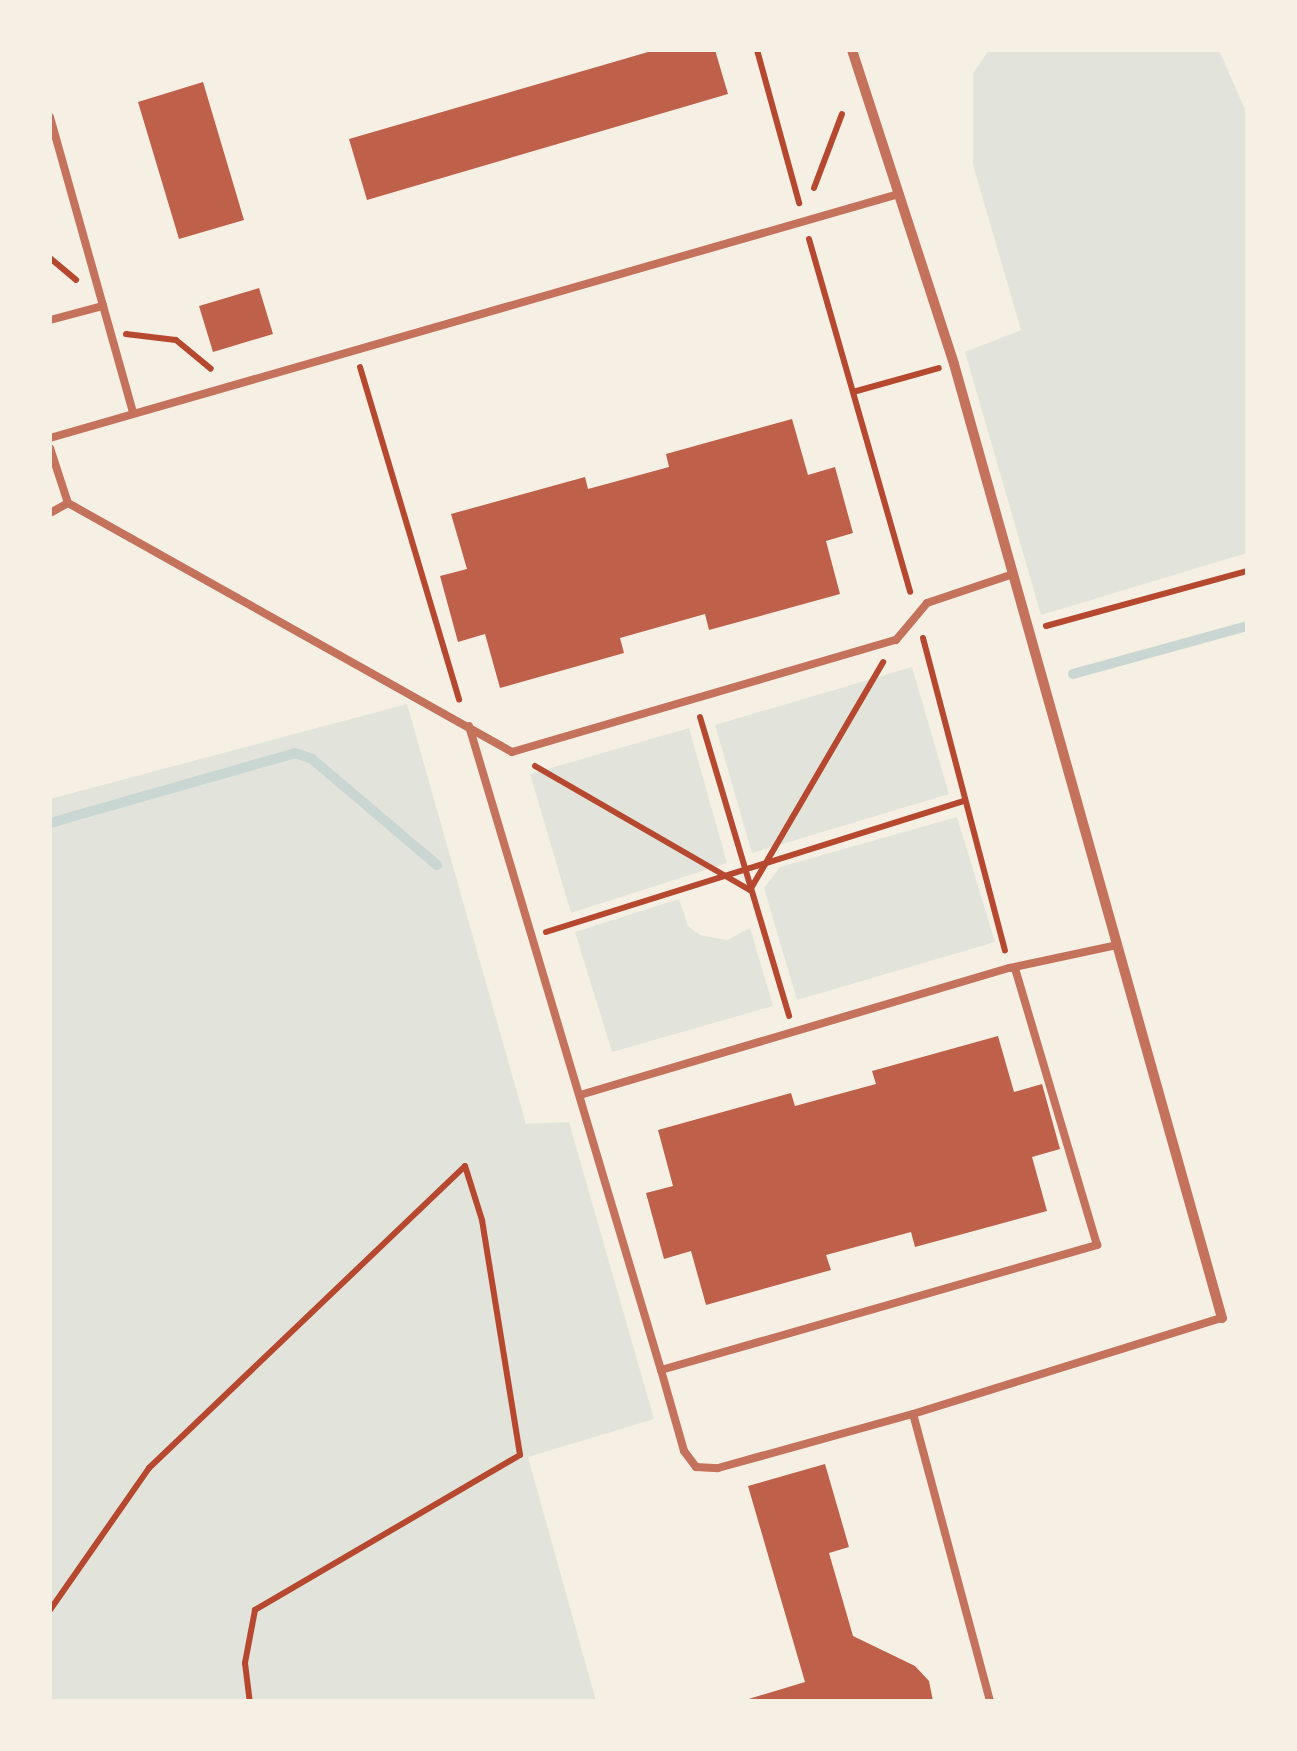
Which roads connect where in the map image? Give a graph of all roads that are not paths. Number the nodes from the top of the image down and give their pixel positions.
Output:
1 (852, 50) edge
2 (50, 117) edge
3 (60, 160) junction
4 (50, 163) edge
5 (895, 195) junction
6 (103, 306) junction
7 (50, 320) edge
8 (133, 413) junction
9 (50, 438) edge
10 (50, 448) edge
11 (68, 503) junction
12 (50, 513) edge
13 (1012, 574) junction
14 (469, 726) junction
15 (1117, 945) junction
16 (1013, 969) junction
17 (580, 1095) junction
18 (1222, 1318) joint
19 (661, 1370) junction
20 (913, 1414) junction
21 (990, 1701) edge

1 - 5 street
2 - 3 lane
3 - 4 lane
3 - 6 lane
5 - 8 lane
5 - 13 street
6 - 7 lane
6 - 8 lane
8 - 9 lane
10 - 11 lane
11 - 12 lane
11 - 14 lane
13 - 14 lane
13 - 15 street
14 - 17 lane
15 - 16 lane
15 - 18 street
16 - 17 lane
16 - 19 lane
17 - 19 lane
18 - 20 lane
19 - 20 lane
20 - 21 lane

